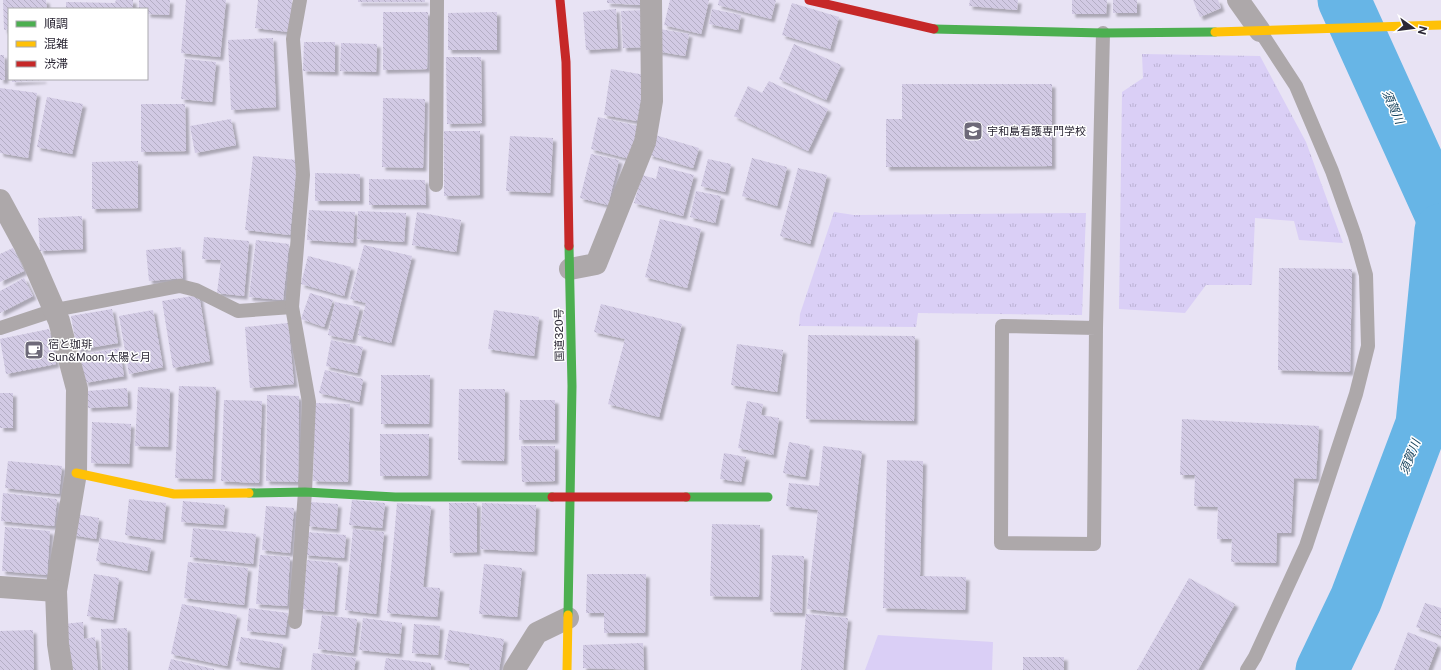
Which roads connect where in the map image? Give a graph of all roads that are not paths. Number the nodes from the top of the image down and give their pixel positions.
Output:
1 (300, 0) edge
2 (437, 0) edge
3 (560, 0) edge
4 (651, 0) edge
5 (809, 0) edge
6 (1238, 0) edge
7 (849, 5) edge
8 (1441, 24) edge
9 (1269, 30) junction
10 (1103, 33) junction
11 (436, 185) dead end
12 (0, 200) edge
13 (570, 269) junction
14 (292, 307) junction
15 (54, 310) junction
16 (0, 328) edge
17 (1096, 328) junction
18 (76, 473) junction
19 (305, 492) junction
20 (568, 497) junction
21 (768, 497) dead end
22 (0, 587) edge
23 (56, 591) junction
24 (568, 618) junction
25 (295, 622) dead end
26 (62, 670) edge
27 (514, 670) edge
28 (567, 670) edge
29 (1247, 670) edge

1 - 14 lane
2 - 11 lane
3 - 13 street, 国道320号
4 - 13 street
5 - 7 street
6 - 9 street
7 - 10 street
8 - 9 street
9 - 10 street
9 - 29 lane
10 - 17 lane
12 - 15 street
13 - 20 street, 国道320号
14 - 15 lane
14 - 19 lane
15 - 16 lane
15 - 18 street
17 - 17 lane
18 - 19 street
18 - 23 street
19 - 20 street
19 - 25 lane
20 - 21 street
20 - 24 street, 国道320号
22 - 23 street
23 - 26 street
24 - 27 street
24 - 28 street, 国道320号

